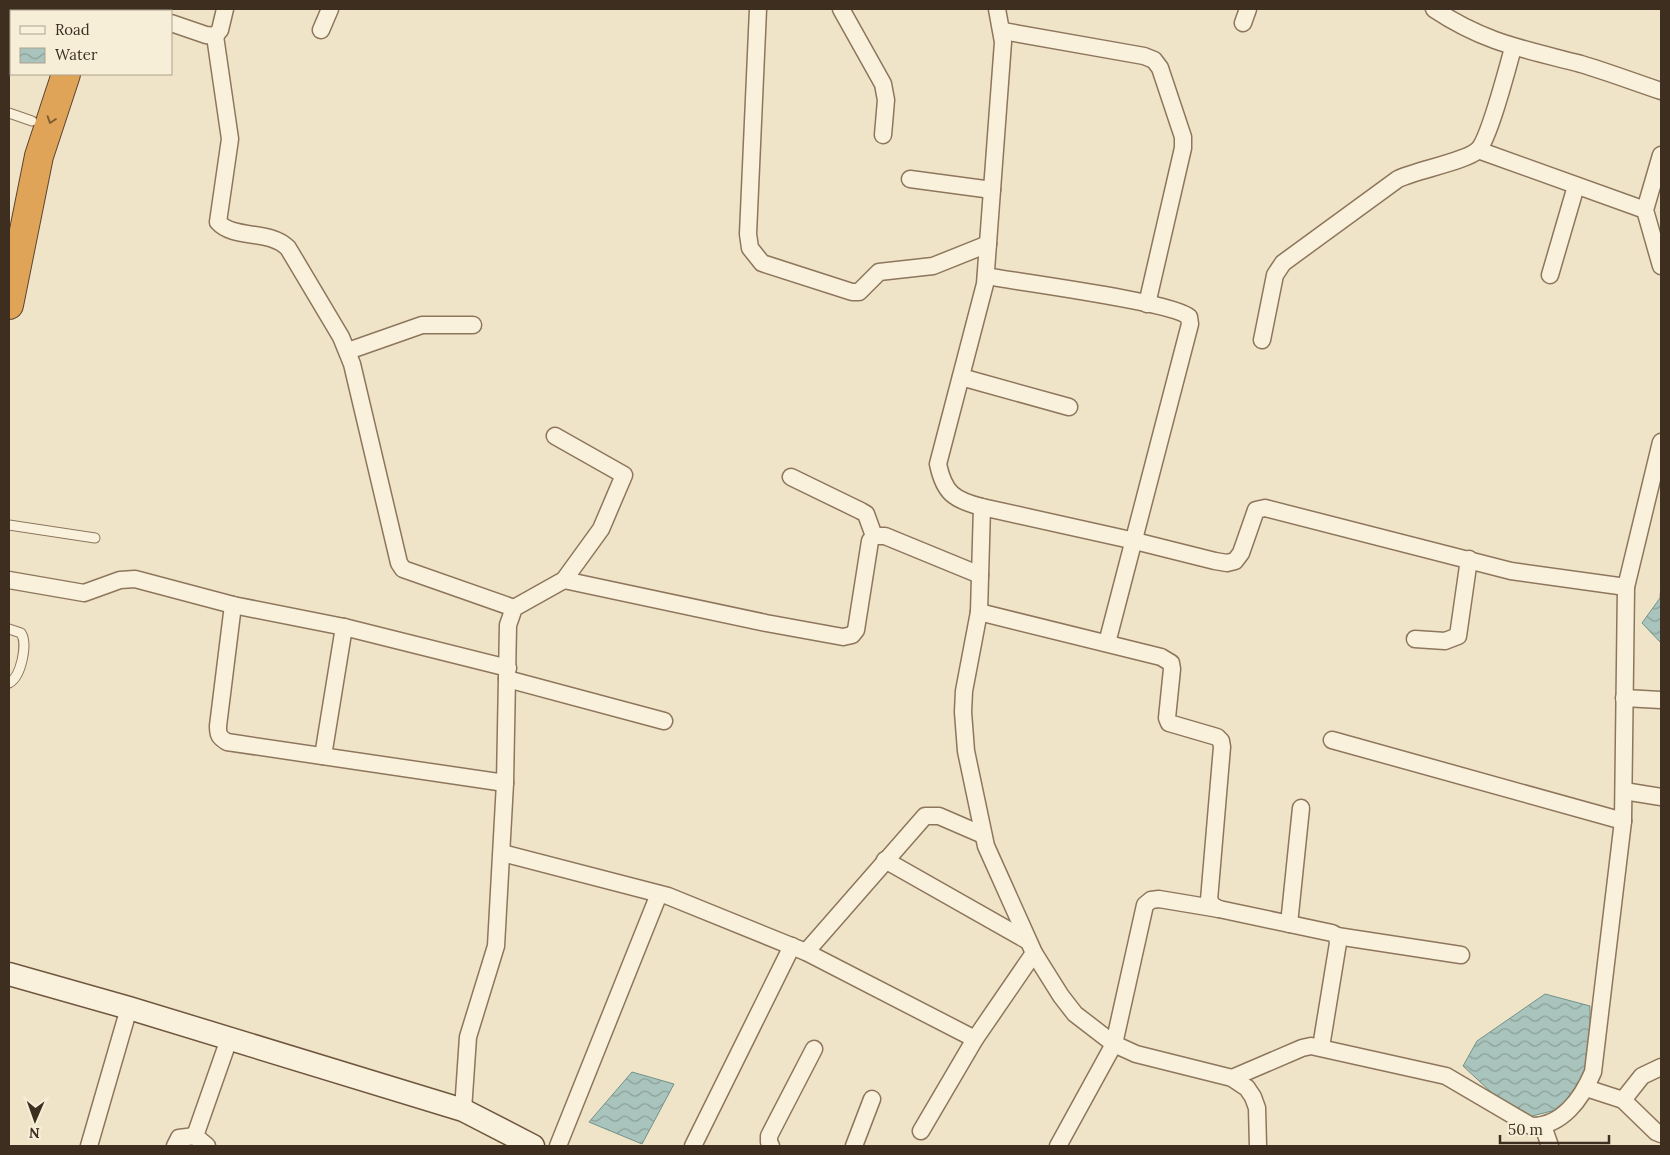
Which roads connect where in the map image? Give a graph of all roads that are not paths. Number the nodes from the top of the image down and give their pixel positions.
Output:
1 (225, 9) edge
2 (330, 9) edge
3 (758, 9) edge
4 (841, 9) edge
5 (997, 9) edge
6 (1434, 9) edge
7 (172, 23) edge
8 (320, 30) dead end
9 (1003, 31) junction
10 (215, 36) junction
11 (1514, 48) junction
12 (46, 75) edge
13 (65, 75) edge
14 (1661, 91) edge
15 (27, 130) edge
16 (883, 136) dead end
17 (1478, 150) junction
18 (1661, 155) edge
19 (910, 179) dead end
20 (1576, 186) junction
21 (992, 190) junction
22 (1645, 210) junction
23 (9, 226) edge
24 (988, 244) junction
25 (1661, 266) edge
26 (1550, 275) dead end
27 (986, 276) junction
28 (9, 304) edge
29 (1147, 304) junction
30 (473, 325) dead end
31 (1262, 340) dead end
32 (348, 351) junction
33 (961, 377) junction
34 (1069, 407) dead end
35 (555, 436) dead end
36 (1661, 442) edge
37 (791, 477) dead end
38 (982, 507) junction
39 (9, 525) edge
40 (874, 536) junction
41 (95, 538) dead end
42 (1135, 541) junction
43 (1468, 559) junction
44 (980, 575) junction
45 (9, 580) edge
46 (564, 580) junction
47 (1626, 587) junction
48 (233, 605) junction
49 (514, 608) junction
50 (979, 612) junction
51 (344, 627) junction
52 (9, 629) edge
53 (1415, 639) dead end
54 (1107, 643) junction
55 (507, 674) junction
56 (9, 683) edge
57 (1624, 698) junction
58 (1661, 700) edge
59 (664, 721) dead end
60 (1332, 740) dead end
61 (323, 756) junction
62 (505, 783) junction
63 (1624, 791) junction
64 (1661, 797) edge
65 (1301, 808) dead end
66 (1623, 821) junction
67 (983, 834) junction
68 (502, 853) junction
69 (885, 860) junction
70 (658, 894) junction
71 (1220, 909) junction
72 (1289, 924) junction
73 (1337, 936) junction
74 (1031, 947) junction
75 (799, 949) junction
76 (1461, 955) dead end
77 (9, 974) edge
78 (129, 1008) junction
79 (229, 1039) junction
80 (974, 1039) junction
81 (1114, 1044) junction
82 (1321, 1047) junction
83 (814, 1049) dead end
84 (1661, 1067) edge
85 (1232, 1078) junction
86 (1586, 1088) junction
87 (872, 1099) dead end
88 (1623, 1100) junction
89 (462, 1110) junction
90 (1543, 1126) junction
91 (921, 1131) dead end
92 (1661, 1134) edge
93 (201, 1141) edge
94 (89, 1146) edge
95 (175, 1146) edge
96 (533, 1146) edge
97 (558, 1146) edge
98 (693, 1146) edge
99 (771, 1146) edge
100 (854, 1146) edge
101 (1058, 1146) edge
102 (1258, 1146) edge
103 (1550, 1146) edge

1 - 10 street
2 - 8 street
3 - 24 street
4 - 16 street
5 - 9 street
6 - 11 street
7 - 10 street
9 - 21 street
9 - 29 street
10 - 32 street
11 - 14 street
11 - 17 street
12 - 15 highway
13 -> 15 highway
15 - 23 highway
15 - 28 highway
17 - 20 street
17 - 31 street
18 - 22 street
19 - 21 street
20 - 22 street
20 - 26 street
21 - 24 street
22 - 25 street
24 - 27 street
27 - 29 street
27 - 33 street
29 - 42 street
30 - 32 street
32 - 49 street
33 - 34 street
33 - 38 street
35 - 46 street
36 - 47 street
37 - 40 street
38 - 42 street
38 - 44 street
39 - 41 lane
40 - 44 street
40 - 46 street
42 - 43 street
42 - 54 street
43 - 47 street
43 - 53 street
44 - 50 street
45 - 48 street
46 - 49 street
47 - 57 street
48 - 51 street
48 - 61 street
49 - 55 street
50 - 54 street
50 - 67 street
51 - 55 street
51 - 61 street
52 - 56 lane
54 - 71 street
55 - 59 street
55 - 62 street
57 - 58 street
57 - 63 street
60 - 66 street
61 - 62 street
62 - 68 street
63 - 64 street
63 - 66 street
65 - 72 street
66 - 86 street
67 - 69 street
67 - 74 street
68 - 70 street
68 - 89 street
69 - 74 street
69 - 75 street
70 - 75 street
70 - 97 street
71 - 72 street
71 - 81 street
72 - 73 street
73 - 76 street
73 - 82 street
74 - 80 street
74 - 81 street
75 - 80 street
75 - 98 street
77 - 78 main road
78 - 79 main road
78 - 94 street
79 - 89 main road
79 - 93 street
80 - 91 street
81 - 85 street
81 - 101 street
82 - 85 street
82 - 90 street
83 - 99 street
84 - 88 street
85 - 102 street
86 - 88 street
86 - 90 street
87 - 100 street
88 - 92 street
89 - 96 main road
90 - 103 street
93 - 95 street

